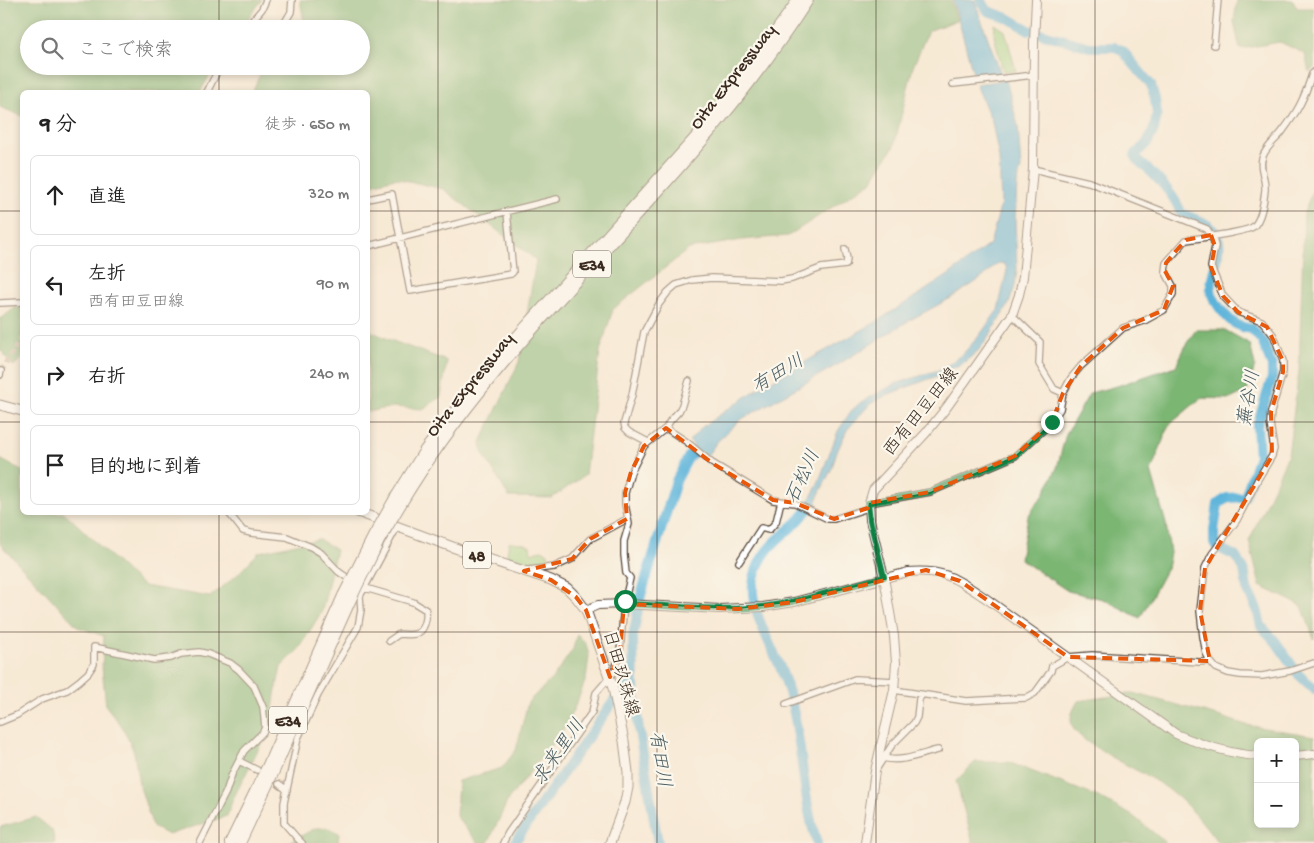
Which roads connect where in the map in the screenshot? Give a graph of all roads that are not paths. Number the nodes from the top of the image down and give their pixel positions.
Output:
1 (266, 0) edge
2 (292, 0) edge
3 (798, 0) edge
4 (808, 0) edge
5 (1036, 0) edge
6 (1218, 0) edge
7 (253, 20) edge
8 (286, 20) edge
9 (784, 28) junction
10 (1214, 45) dead end
11 (1314, 72) edge
12 (216, 75) edge
13 (1034, 75) junction
14 (953, 84) dead end
15 (208, 90) edge
16 (1033, 169) junction
17 (370, 199) edge
18 (557, 199) dead end
19 (507, 212) junction
20 (1215, 235) junction
21 (400, 238) junction
22 (370, 246) edge
23 (845, 249) dead end
24 (20, 302) edge
25 (0, 304) edge
26 (1012, 315) junction
27 (689, 381) dead end
28 (1063, 393) junction
29 (0, 406) edge
30 (20, 411) edge
31 (666, 428) junction
32 (648, 442) junction
33 (781, 501) junction
34 (868, 505) junction
35 (231, 515) edge
36 (366, 515) edge
37 (627, 519) junction
38 (397, 527) junction
39 (739, 562) dead end
40 (524, 571) junction
41 (884, 577) junction
42 (364, 587) junction
43 (347, 598) junction
44 (624, 604) junction
45 (586, 610) junction
46 (389, 641) dead end
47 (1068, 657) junction
48 (1210, 661) junction
49 (1314, 663) edge
50 (610, 677) junction
51 (895, 681) junction
52 (894, 690) junction
53 (922, 695) junction
54 (786, 704) dead end
55 (0, 722) edge
56 (938, 750) dead end
57 (1314, 754) edge
58 (1254, 755) edge
59 (1299, 756) edge
60 (884, 758) junction
61 (239, 761) junction
62 (257, 770) dead end
63 (875, 771) junction
64 (279, 784) dead end
65 (287, 790) junction
66 (200, 843) edge
67 (230, 843) edge
68 (240, 843) edge
69 (302, 843) edge
70 (503, 843) edge
71 (610, 843) edge
72 (865, 843) edge

1 - 7 street
2 - 8 street
3 - 9 highway, Oita Expressway / E34
4 - 9 highway, Oita Expressway / E34
5 - 13 main road, 西有田豆田線
6 - 10 street
9 - 43 highway, Oita Expressway / E34, bridge
11 - 20 street
12 - 15 street
13 - 14 street
13 - 16 main road, 西有田豆田線
16 - 20 street
16 - 26 main road, 西有田豆田線
17 - 21 street
18 - 19 street
19 - 21 street
19 - 21 street
20 - 28 street
20 - 48 street
21 - 22 street
23 - 32 street
24 - 25 street
26 - 28 street
26 - 34 main road, 西有田豆田線
27 - 31 street
28 - 34 street
29 - 30 main road
31 - 32 street
31 - 33 street
32 - 37 street
33 - 34 street
33 - 39 street
34 - 41 main road
35 - 42 street
36 - 38 main road, 日田玖珠線 / 48
37 - 40 street
37 - 44 street
38 - 40 main road, 日田玖珠線 / 48
38 - 42 street
40 - 45 main road, 日田玖珠線 / 48
41 - 44 main road
41 - 47 main road
41 - 51 main road
42 - 46 street
42 - 65 street
43 - 67 highway, Oita Expressway / E34
43 - 68 highway, Oita Expressway / E34
44 - 45 main road
44 - 50 street
45 - 50 main road, 日田玖珠線 / 48
47 - 48 street
47 - 53 street
47 - 58 main road
48 - 49 street
50 - 70 street
50 - 71 main road, 日田玖珠線 / 48
51 - 52 main road
51 - 54 street
52 - 53 street
52 - 63 main road
53 - 60 street
55 - 61 street
56 - 60 street
57 - 59 main road
60 - 63 street
61 - 62 street
61 - 66 street
63 - 72 main road
64 - 65 street
65 - 69 street

